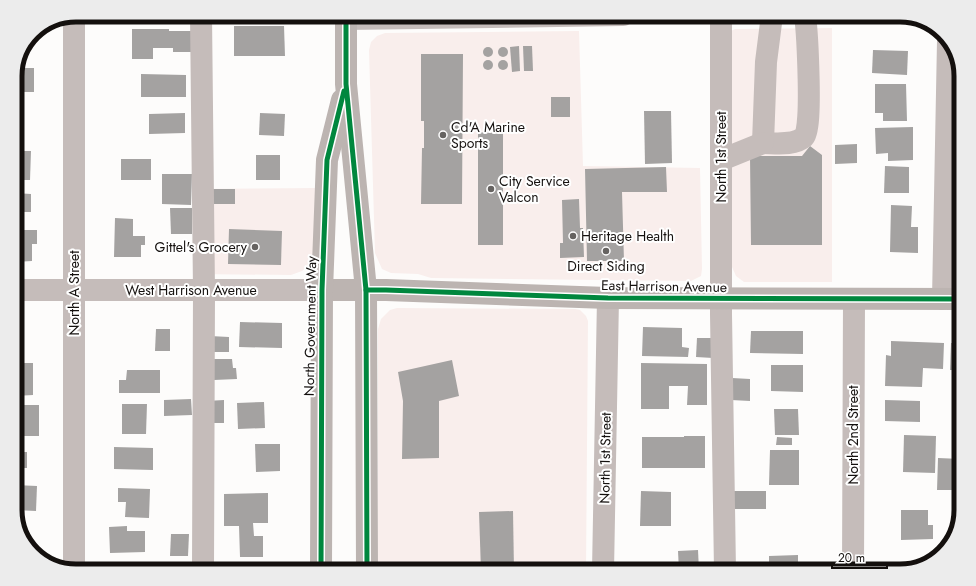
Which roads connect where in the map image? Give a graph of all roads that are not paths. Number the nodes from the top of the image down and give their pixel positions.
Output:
1 (74, 22) edge
2 (201, 22) edge
3 (346, 22) edge
4 (721, 22) edge
5 (771, 22) edge
6 (806, 22) edge
7 (948, 52) edge
8 (346, 84) junction
9 (763, 143) junction
10 (721, 160) junction
11 (22, 290) edge
12 (74, 290) junction
13 (322, 290) junction
14 (366, 290) junction
15 (204, 291) junction
16 (608, 298) junction
17 (721, 299) junction
18 (854, 299) junction
19 (952, 299) edge
20 (74, 564) edge
21 (203, 564) edge
22 (321, 564) edge
23 (367, 564) edge
24 (603, 564) edge
25 (725, 564) edge
26 (853, 564) edge

1 - 12 street, North A Street
2 - 15 street
3 - 8 main road, North Government Way
4 - 10 street, North 1st Street
5 - 9 street
6 - 9 street
7 - 19 street
8 - 13 main road, North Government Way
8 - 14 main road, North Government Way
9 - 10 street
10 - 17 street, North 1st Street
11 - 12 street, West Harrison Avenue
12 - 15 street, West Harrison Avenue
12 - 20 street, North A Street
13 - 14 main road, West Harrison Avenue
13 - 15 street, West Harrison Avenue
13 - 22 main road, North Government Way
14 - 16 main road, East Harrison Avenue
14 - 23 main road, North Government Way
15 - 21 street
16 - 17 main road, East Harrison Avenue
16 - 24 street, North 1st Street
17 - 18 main road, East Harrison Avenue
17 - 25 street, North 1st Street
18 - 19 main road, East Harrison Avenue
18 - 26 street, North 2nd Street

